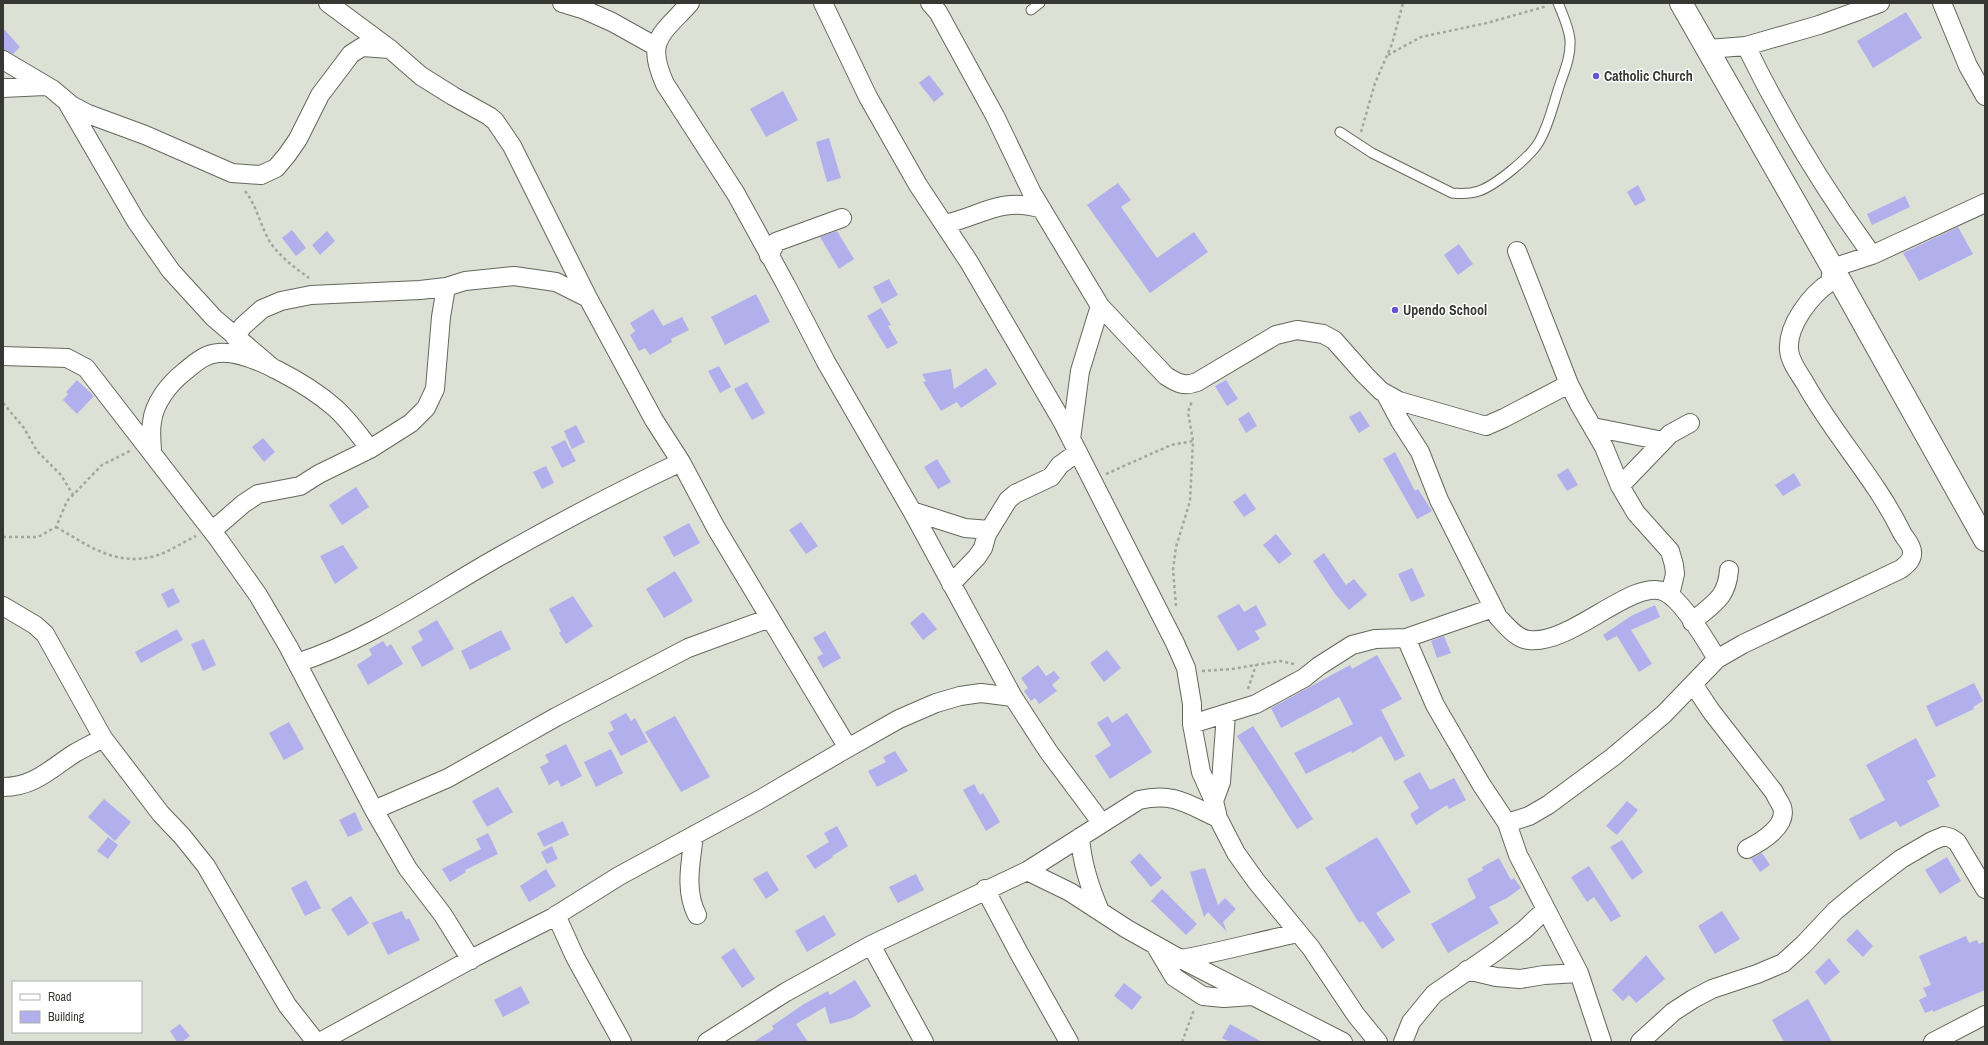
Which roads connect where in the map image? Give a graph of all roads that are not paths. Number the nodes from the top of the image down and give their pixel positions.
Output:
1 (328, 3) edge
2 (562, 3) edge
3 (690, 3) edge
4 (823, 3) edge
5 (930, 3) edge
6 (1040, 3) edge
7 (1681, 3) edge
8 (1880, 3) edge
9 (1942, 3) edge
10 (1555, 4) edge
11 (1031, 10) dead end
12 (655, 46) junction
13 (1746, 46) junction
14 (390, 49) junction
15 (1708, 49) junction
16 (3, 60) edge
17 (45, 86) junction
18 (3, 88) edge
19 (1985, 96) edge
20 (65, 100) junction
21 (1340, 132) dead end
22 (1985, 203) edge
23 (1042, 209) junction
24 (842, 218) dead end
25 (945, 224) junction
26 (1517, 250) dead end
27 (1872, 255) junction
28 (769, 256) junction
29 (1832, 268) junction
30 (446, 287) junction
31 (588, 298) junction
32 (1100, 306) junction
33 (235, 337) junction
34 (3, 356) edge
35 (274, 369) junction
36 (1569, 384) junction
37 (1385, 393) junction
38 (1690, 422) dead end
39 (1593, 427) junction
40 (1663, 441) junction
41 (1074, 445) junction
42 (149, 448) junction
43 (370, 449) junction
44 (681, 462) junction
45 (1620, 486) junction
46 (912, 511) junction
47 (211, 529) junction
48 (989, 530) junction
49 (1985, 540) edge
50 (1729, 570) dead end
51 (950, 584) junction
52 (1670, 595) junction
53 (3, 606) edge
54 (1493, 608) junction
55 (770, 618) junction
56 (1692, 622) junction
57 (1406, 638) junction
58 (1717, 659) junction
59 (297, 663) junction
60 (1693, 684) junction
61 (1013, 697) junction
62 (1234, 711) junction
63 (1192, 724) junction
64 (103, 738) junction
65 (848, 748) junction
66 (3, 787) edge
67 (1216, 809) junction
68 (374, 810) junction
69 (1101, 822) junction
70 (1507, 823) junction
71 (694, 835) junction
72 (1080, 837) junction
73 (1747, 849) dead end
74 (1027, 871) junction
75 (1985, 888) edge
76 (985, 890) junction
77 (1546, 909) junction
78 (1100, 911) junction
79 (556, 915) junction
80 (697, 916) dead end
81 (1298, 933) junction
82 (871, 945) junction
83 (1155, 945) junction
84 (1181, 959) junction
85 (471, 960) junction
86 (1467, 970) junction
87 (1579, 973) junction
88 (1252, 996) junction
89 (1985, 1015) edge
90 (735, 1024) junction
91 (316, 1042) edge
92 (320, 1042) edge
93 (622, 1042) edge
94 (707, 1042) edge
95 (737, 1042) edge
96 (924, 1042) edge
97 (1069, 1042) edge
98 (1344, 1042) edge
99 (1378, 1042) edge
100 (1403, 1042) edge
101 (1602, 1042) edge
102 (1640, 1042) edge
103 (1933, 1042) edge

1 - 14 street
2 - 12 street
3 - 12 street
4 - 25 street
5 - 23 street
6 - 11 lane
7 - 15 main road
8 - 13 street
9 - 19 street
10 - 21 lane
12 - 28 street
13 - 15 street
13 - 27 street
14 - 20 street
14 - 31 street
15 - 29 main road
16 - 17 street
17 - 18 street
17 - 20 street
20 - 33 street
22 - 27 street
23 - 25 street
23 - 32 street
24 - 28 street
25 - 41 street
26 - 36 street
27 - 29 street
28 - 46 street
29 - 49 main road
29 - 58 street
30 - 31 street
30 - 33 street
30 - 43 street
31 - 44 street
32 - 37 street
32 - 41 street
33 - 35 street
34 - 42 street
35 - 42 street
35 - 43 street
36 - 37 street
36 - 39 street
37 - 54 street
38 - 40 street
39 - 40 street
39 - 45 street
40 - 45 street
41 - 48 street
41 - 63 street
42 - 47 street
43 - 47 street
44 - 55 street
44 - 59 street
45 - 52 street
46 - 48 street
46 - 51 street
47 - 59 street
48 - 51 street
50 - 56 street
51 - 61 street
52 - 54 street
52 - 56 street
53 - 64 street
54 - 57 street
55 - 65 street
55 - 68 street
56 - 58 street
57 - 62 street
57 - 70 street
58 - 60 street
59 - 68 street
60 - 70 street
60 - 73 street
61 - 65 street
61 - 69 street
62 - 63 street
62 - 67 street
63 - 67 street
64 - 66 street
64 - 91 street
65 - 71 street
67 - 69 street
67 - 81 street
68 - 85 street
69 - 72 street
70 - 77 street
71 - 79 street
71 - 80 street
72 - 74 street
72 - 78 street
74 - 76 street
74 - 78 street
75 - 102 street
76 - 82 street
76 - 97 street
77 - 86 street
77 - 87 street
78 - 83 street
79 - 85 street
79 - 93 street
81 - 84 street
81 - 99 street
82 - 90 street
82 - 96 street
83 - 84 street
83 - 88 street
84 - 88 street
85 - 92 street
86 - 87 street
86 - 100 street
87 - 101 street
88 - 98 street
89 - 103 street
90 - 94 street
90 - 95 street

